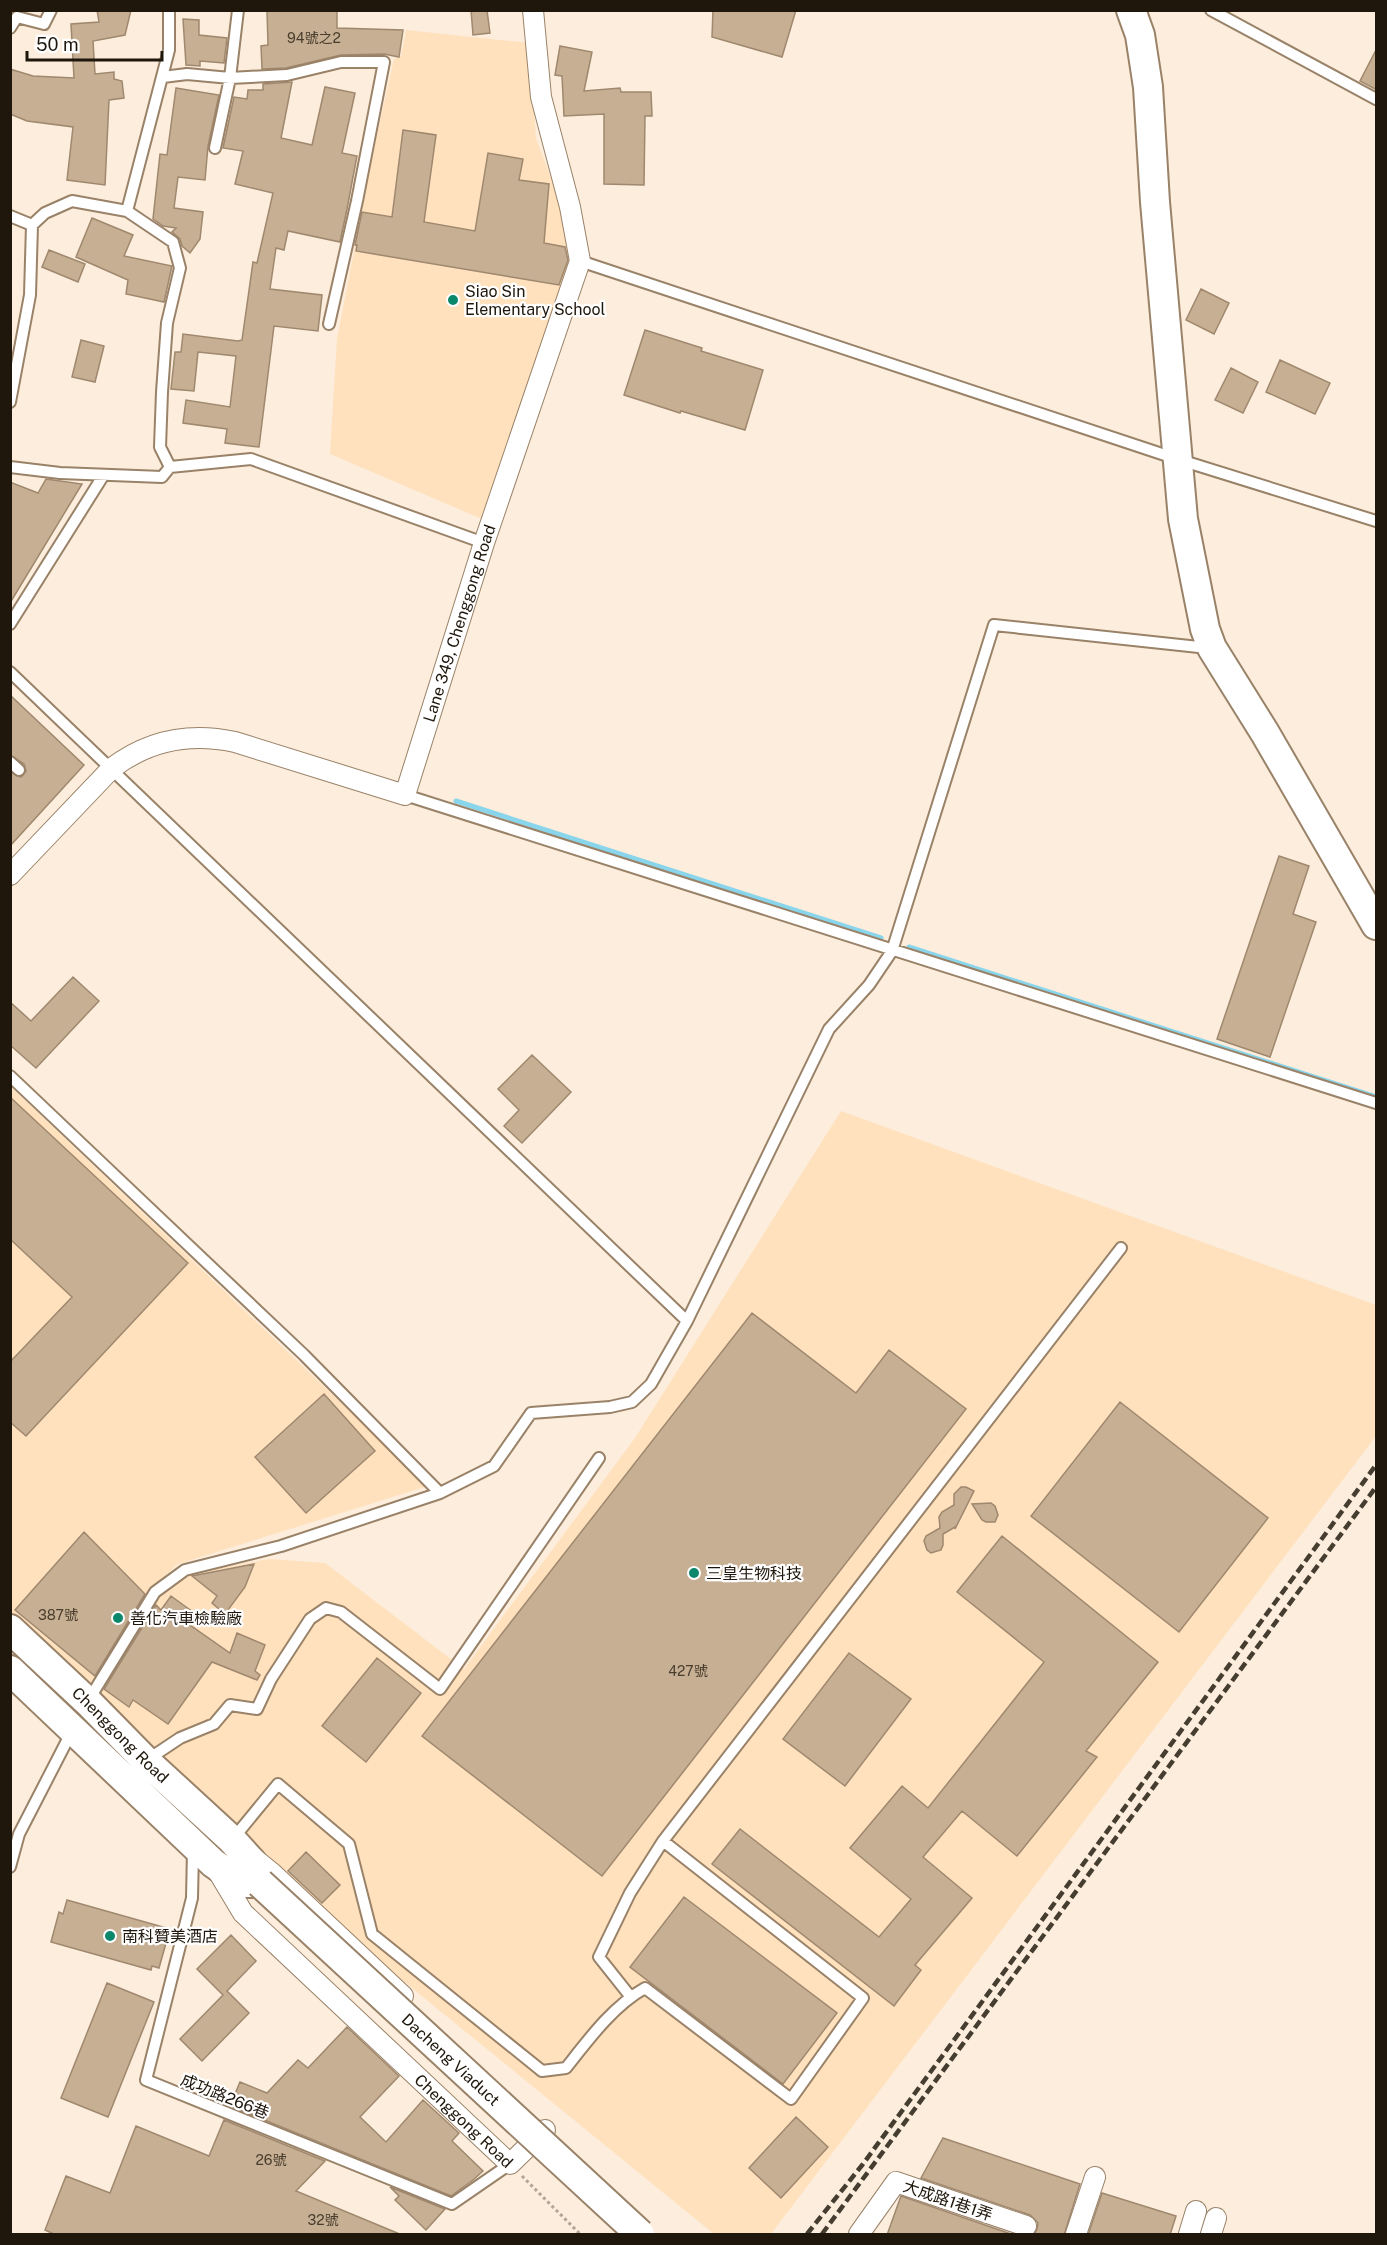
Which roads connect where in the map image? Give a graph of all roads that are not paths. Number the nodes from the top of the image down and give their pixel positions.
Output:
1 (51, 10) edge
2 (169, 10) edge
3 (238, 10) edge
4 (534, 10) edge
5 (1131, 10) edge
6 (1211, 10) edge
7 (10, 28) edge
8 (163, 77) junction
9 (230, 78) junction
10 (1377, 99) edge
11 (215, 148) dead end
12 (126, 211) junction
13 (10, 216) edge
14 (32, 225) junction
15 (580, 261) junction
16 (329, 324) dead end
17 (10, 402) edge
18 (1177, 459) junction
19 (10, 467) edge
20 (170, 467) junction
21 (103, 476) junction
22 (1377, 521) edge
23 (484, 543) junction
24 (10, 624) edge
25 (1212, 648) junction
26 (10, 672) edge
27 (112, 768) junction
28 (405, 795) junction
29 (10, 875) edge
30 (1377, 925) edge
31 (892, 951) junction
32 (10, 1076) edge
33 (1377, 1102) edge
34 (1121, 1248) dead end
35 (687, 1321) junction
36 (599, 1458) dead end
37 (440, 1493) junction
38 (10, 1629) edge
39 (10, 1670) edge
40 (81, 1715) junction
41 (146, 1761) junction
42 (232, 1840) junction
43 (663, 1841) junction
44 (203, 1853) junction
45 (10, 1867) edge
46 (260, 1883) junction
47 (630, 1996) junction
48 (510, 2164) junction
49 (1095, 2176) dead end
50 (1196, 2211) dead end
51 (1026, 2226) dead end
52 (640, 2235) edge
53 (859, 2235) edge
54 (1076, 2235) edge
55 (1189, 2235) edge

1 - 7 lane
2 - 8 lane
3 - 9 lane
4 - 15 street, Lane 349, Chenggong Road
5 - 18 main road
6 - 10 lane
8 - 9 lane
8 - 12 lane
9 - 11 lane
9 - 16 lane
12 - 14 lane
12 - 20 lane
13 - 14 lane
14 - 17 lane
15 - 18 lane
15 - 23 street, Lane 349, Chenggong Road
18 - 22 lane
18 - 25 main road
19 - 21 lane
20 - 21 lane
20 - 23 lane
21 - 24 lane
23 - 28 street, Lane 349, Chenggong Road
25 - 30 main road
25 - 31 lane
26 - 27 lane
27 - 28 street
27 - 29 street
27 - 35 lane
28 - 31 lane
31 - 33 lane
31 - 35 lane
32 - 37 lane
34 - 43 lane
35 - 37 lane
36 - 41 lane
37 - 40 lane
38 - 40 main road, Chenggong Road
39 - 40 main road, Chenggong Road
40 - 41 main road, Chenggong Road
40 - 44 main road, Chenggong Road
40 - 45 lane
41 - 42 main road, Chenggong Road
42 - 46 main road, Chenggong Road
42 - 47 lane
42 - 48 street, Chenggong Road
43 - 47 lane
43 - 47 lane
44 - 46 main road, Chenggong Road
44 - 48 street, Chenggong Road
44 - 48 lane, 成功路266巷
46 - 52 main road, Dacheng Viaduct, bridge
49 - 54 street
50 - 55 street
51 - 53 street, 大成路1巷1弄

